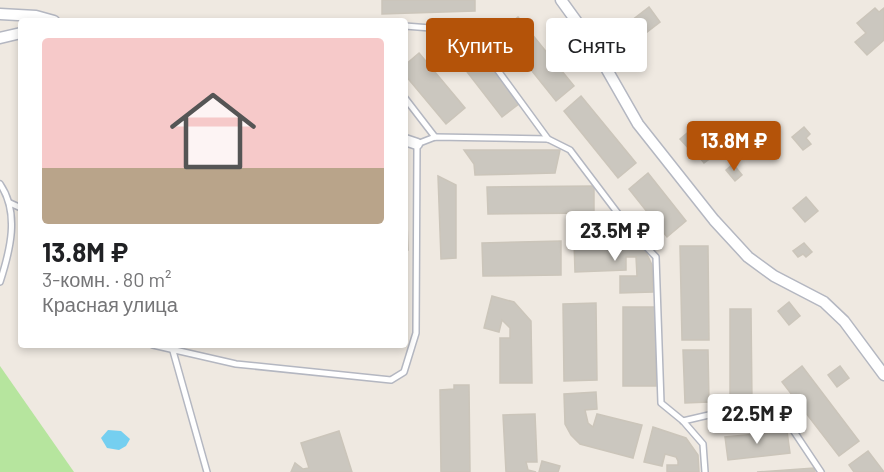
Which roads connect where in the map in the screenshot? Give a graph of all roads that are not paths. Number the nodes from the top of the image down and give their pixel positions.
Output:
1 (561, 0) edge
2 (0, 14) edge
3 (43, 18) edge
4 (408, 26) edge
5 (18, 34) edge
6 (0, 39) edge
7 (408, 102) edge
8 (435, 137) junction
9 (548, 139) junction
10 (408, 141) edge
11 (417, 144) junction
12 (0, 184) edge
13 (10, 202) junction
14 (18, 206) edge
15 (0, 282) edge
16 (163, 348) edge
17 (173, 351) junction
18 (884, 375) edge
19 (683, 421) junction
20 (207, 472) edge
21 (705, 472) edge
22 (821, 472) edge

1 - 18 street
2 - 3 street
4 - 9 lane
5 - 6 street
7 - 8 lane
8 - 9 lane
8 - 11 lane
9 - 19 lane
10 - 11 street
11 - 17 lane
12 - 13 lane
13 - 14 lane
13 - 15 lane
16 - 17 lane
17 - 20 lane
19 - 21 lane
19 - 22 lane

